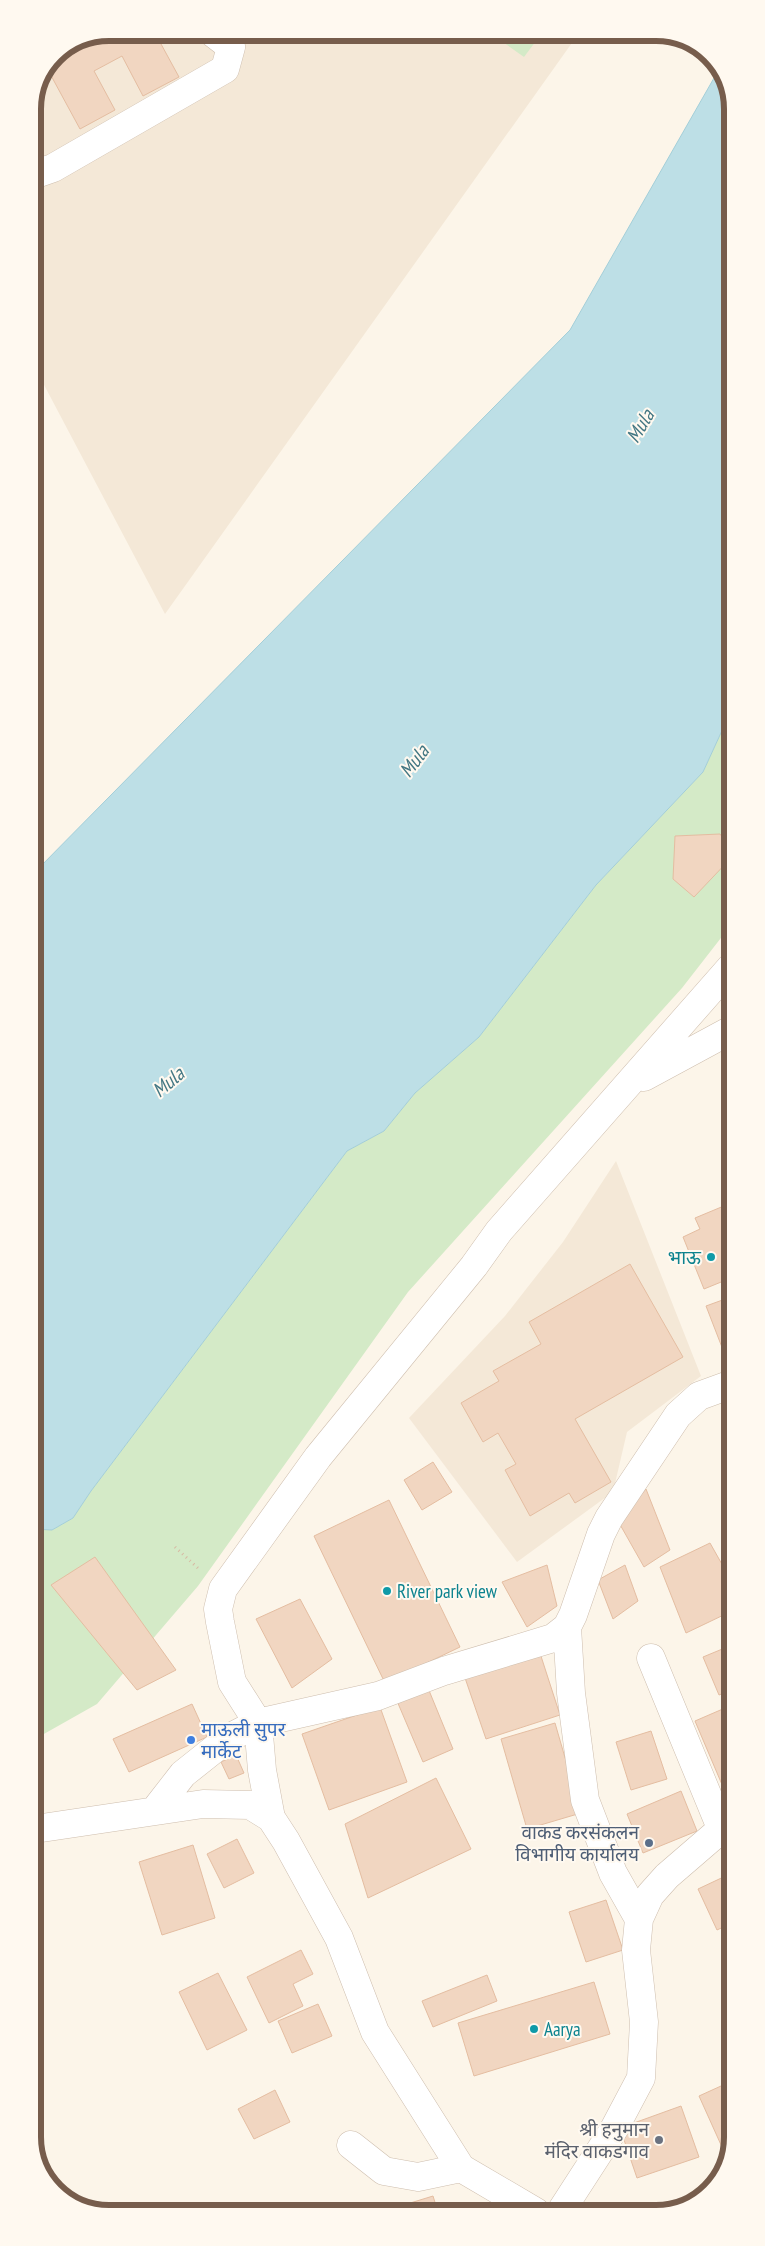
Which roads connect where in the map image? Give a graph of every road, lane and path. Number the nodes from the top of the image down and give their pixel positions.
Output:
1 (224, 41) edge
2 (41, 172) edge
3 (724, 975) edge
4 (724, 1034) edge
5 (625, 1088) junction
6 (724, 1387) edge
7 (566, 1627) junction
8 (651, 1658) dead end
9 (258, 1723) junction
10 (155, 1810) junction
11 (724, 1817) edge
12 (271, 1818) junction
13 (724, 1827) edge
14 (41, 1829) edge
15 (639, 1919) junction
16 (351, 2145) dead end
17 (461, 2168) junction
18 (524, 2205) edge
19 (565, 2205) edge

1 - 2 street
3 - 5 street
4 - 5 street
5 - 9 street
6 - 7 street
7 - 9 street
7 - 15 street
8 - 11 street
9 - 10 street
9 - 12 street
10 - 12 street
10 - 14 street
12 - 17 street
13 - 15 street
15 - 19 street
16 - 17 street
17 - 18 street

